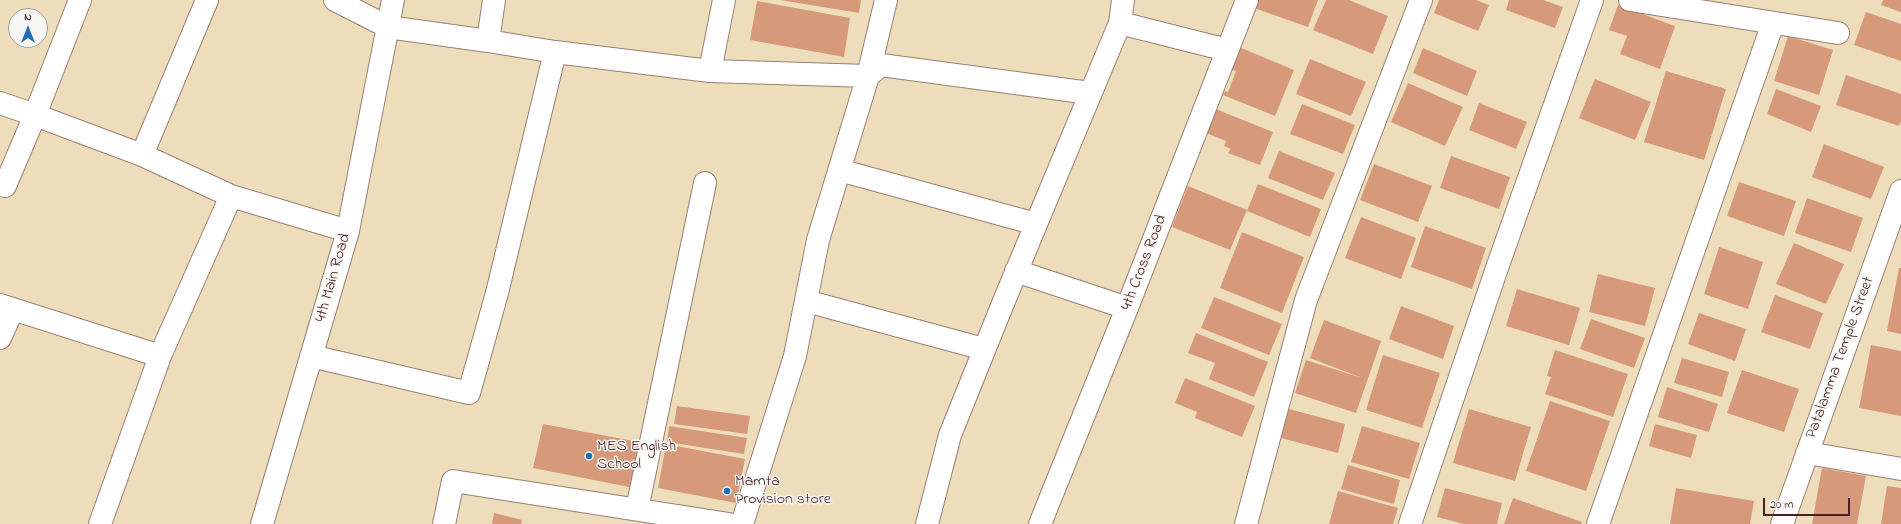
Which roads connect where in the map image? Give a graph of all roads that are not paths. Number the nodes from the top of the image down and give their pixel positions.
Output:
1 (80, 0) edge
2 (207, 0) edge
3 (335, 0) edge
4 (393, 0) edge
5 (494, 0) edge
6 (724, 0) edge
7 (886, 0) edge
8 (1123, 0) edge
9 (1247, 0) edge
10 (1421, 0) edge
11 (1592, 0) edge
12 (1630, 0) edge
13 (1773, 22) junction
14 (1120, 23) junction
15 (388, 27) junction
16 (1838, 33) dead end
17 (488, 41) junction
18 (1227, 50) junction
19 (554, 52) junction
20 (710, 71) junction
21 (868, 76) junction
22 (1090, 94) junction
23 (0, 103) edge
24 (35, 115) junction
25 (142, 155) junction
26 (838, 170) junction
27 (704, 183) dead end
28 (2, 189) edge
29 (1901, 191) edge
30 (231, 196) junction
31 (1036, 224) junction
32 (348, 231) junction
33 (1894, 236) edge
34 (1016, 271) junction
35 (806, 301) junction
36 (6, 307) edge
37 (1127, 308) junction
38 (0, 338) edge
39 (984, 349) junction
40 (160, 356) junction
41 (312, 356) junction
42 (1807, 453) junction
43 (1901, 469) edge
44 (637, 509) junction
45 (100, 524) edge
46 (262, 524) edge
47 (444, 524) edge
48 (729, 524) edge
49 (742, 524) edge
50 (927, 524) edge
51 (1040, 524) edge
52 (1246, 524) edge
53 (1410, 524) edge
54 (1598, 524) edge
55 (1782, 524) edge

1 - 24 street
2 - 25 street
3 - 15 street
4 - 15 street, 4th Main Road
5 - 17 street
6 - 20 street
7 - 21 street
8 - 14 street
9 - 18 street, 4th Cross Road
10 - 52 street
11 - 53 street
12 - 13 street
13 - 16 street
13 - 54 street
14 - 18 street
14 - 22 street
15 - 17 street
15 - 32 street, 4th Main Road
17 - 19 street
18 - 37 street, 4th Cross Road
19 - 20 street
19 - 41 street
20 - 21 street
21 - 22 street
21 - 26 street
22 - 31 street
23 - 24 street
24 - 25 street
24 - 28 street
25 - 30 street
26 - 31 street
26 - 35 street
27 - 44 street
29 - 33 street, Patalamma Temple Street
30 - 32 street
30 - 40 street
31 - 34 street
32 - 41 street, 4th Main Road
33 - 42 street, Patalamma Temple Street
34 - 37 street
34 - 39 street
35 - 39 street
35 - 49 street
36 - 38 street
36 - 40 street
37 - 51 street, 4th Cross Road
39 - 50 street
40 - 45 street
41 - 46 street, 4th Main Road
42 - 43 street
42 - 55 street, Patalamma Temple Street
44 - 47 street
44 - 48 street

